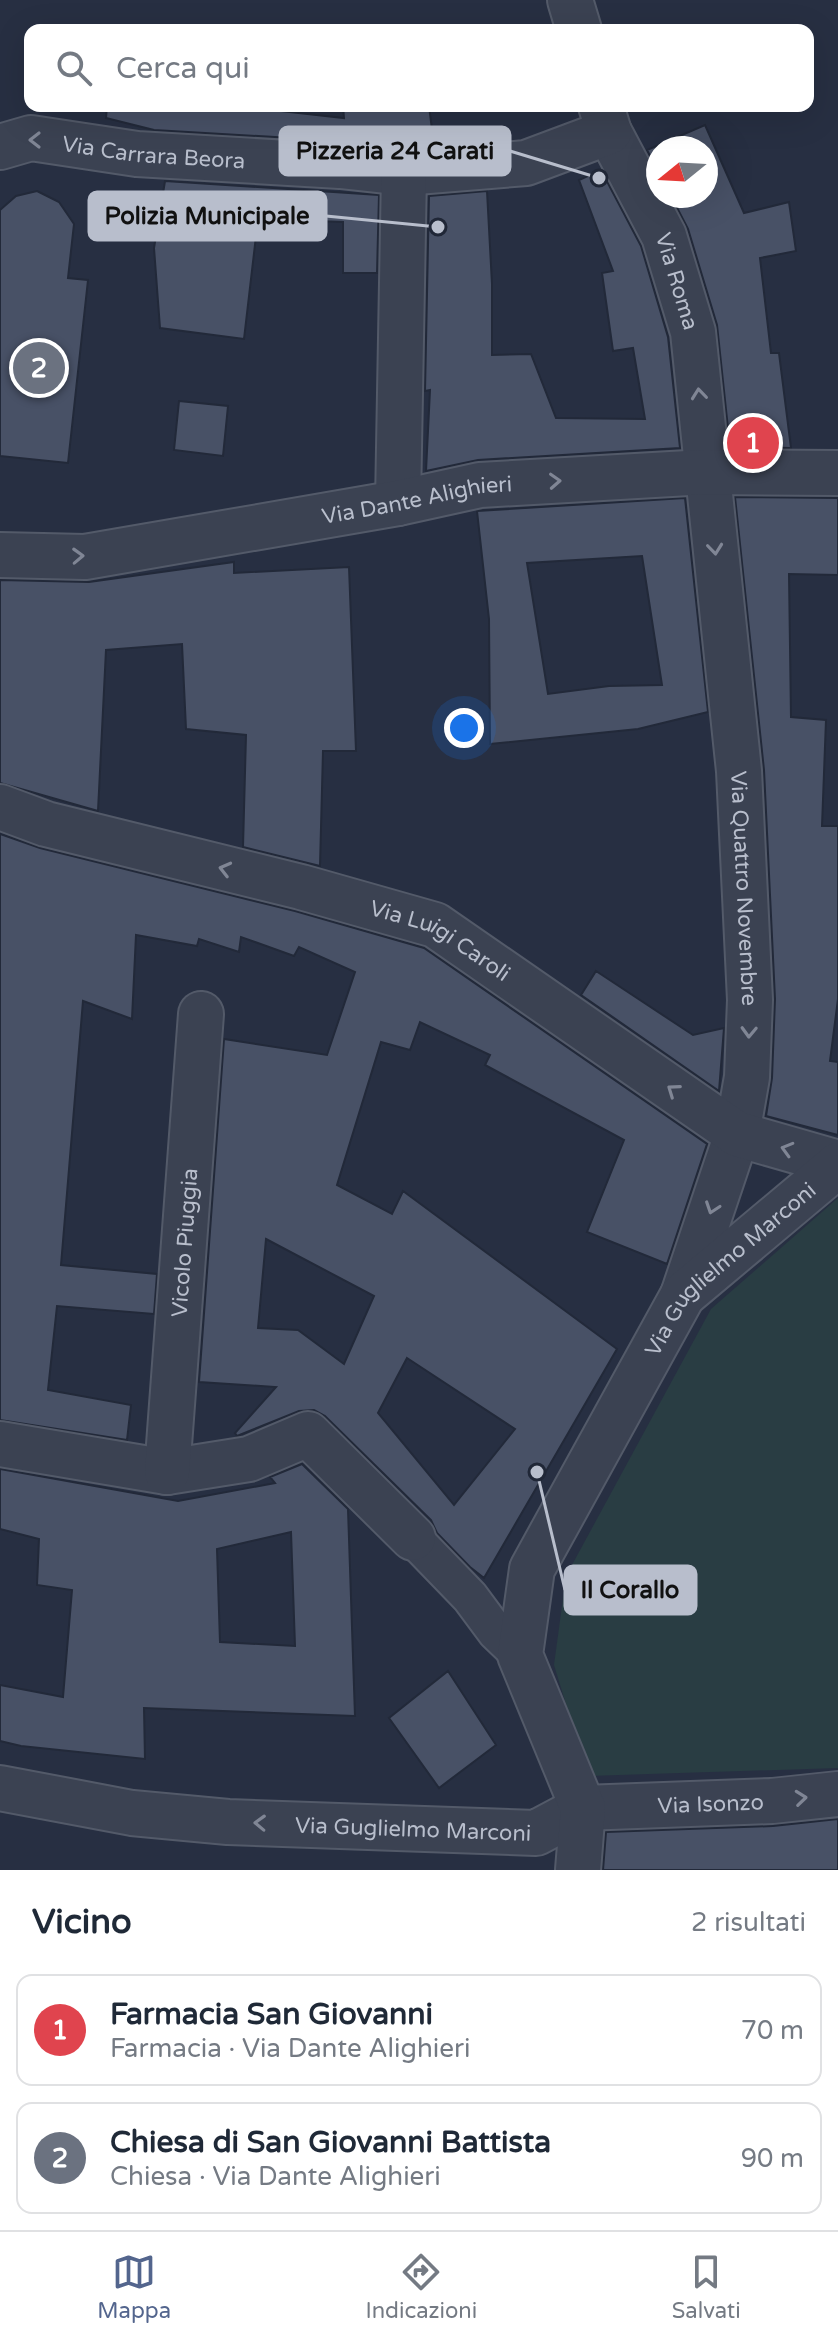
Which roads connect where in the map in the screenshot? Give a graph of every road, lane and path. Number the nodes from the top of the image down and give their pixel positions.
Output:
1 (570, 0) edge
2 (577, 24) edge
3 (605, 119) edge
4 (0, 147) edge
5 (404, 173) junction
6 (706, 472) junction
7 (838, 473) edge
8 (398, 503) junction
9 (0, 555) edge
10 (0, 807) edge
11 (201, 1014) dead end
12 (737, 1134) junction
13 (838, 1164) edge
14 (683, 1295) junction
15 (0, 1444) edge
16 (167, 1472) junction
17 (413, 1538) joint
18 (520, 1655) junction
19 (0, 1788) edge
20 (838, 1794) edge
21 (583, 1808) junction
22 (578, 1870) edge

1 - 2 street
3 - 5 street, Via Carrara Beora
6 -> 3 street, Via Roma
5 -> 4 street, Via Carrara Beora
5 - 8 street
6 - 7 street, Via Dante Alighieri
8 -> 6 street, Via Dante Alighieri
6 -> 12 street, Via Quattro Novembre
9 -> 8 street, Via Dante Alighieri
12 -> 10 street, Via Luigi Caroli
11 - 16 street, Vicolo Piuggia
13 -> 12 street, Via Luigi Caroli
12 -> 14 street, Via Quattro Novembre
13 - 14 street, Via Guglielmo Marconi
14 - 18 street, Via Guglielmo Marconi
15 - 16 street
16 - 17 street
17 - 18 street
18 - 21 street
21 -> 19 street, Via Guglielmo Marconi
21 -> 20 street, Via Isonzo
21 - 22 street

